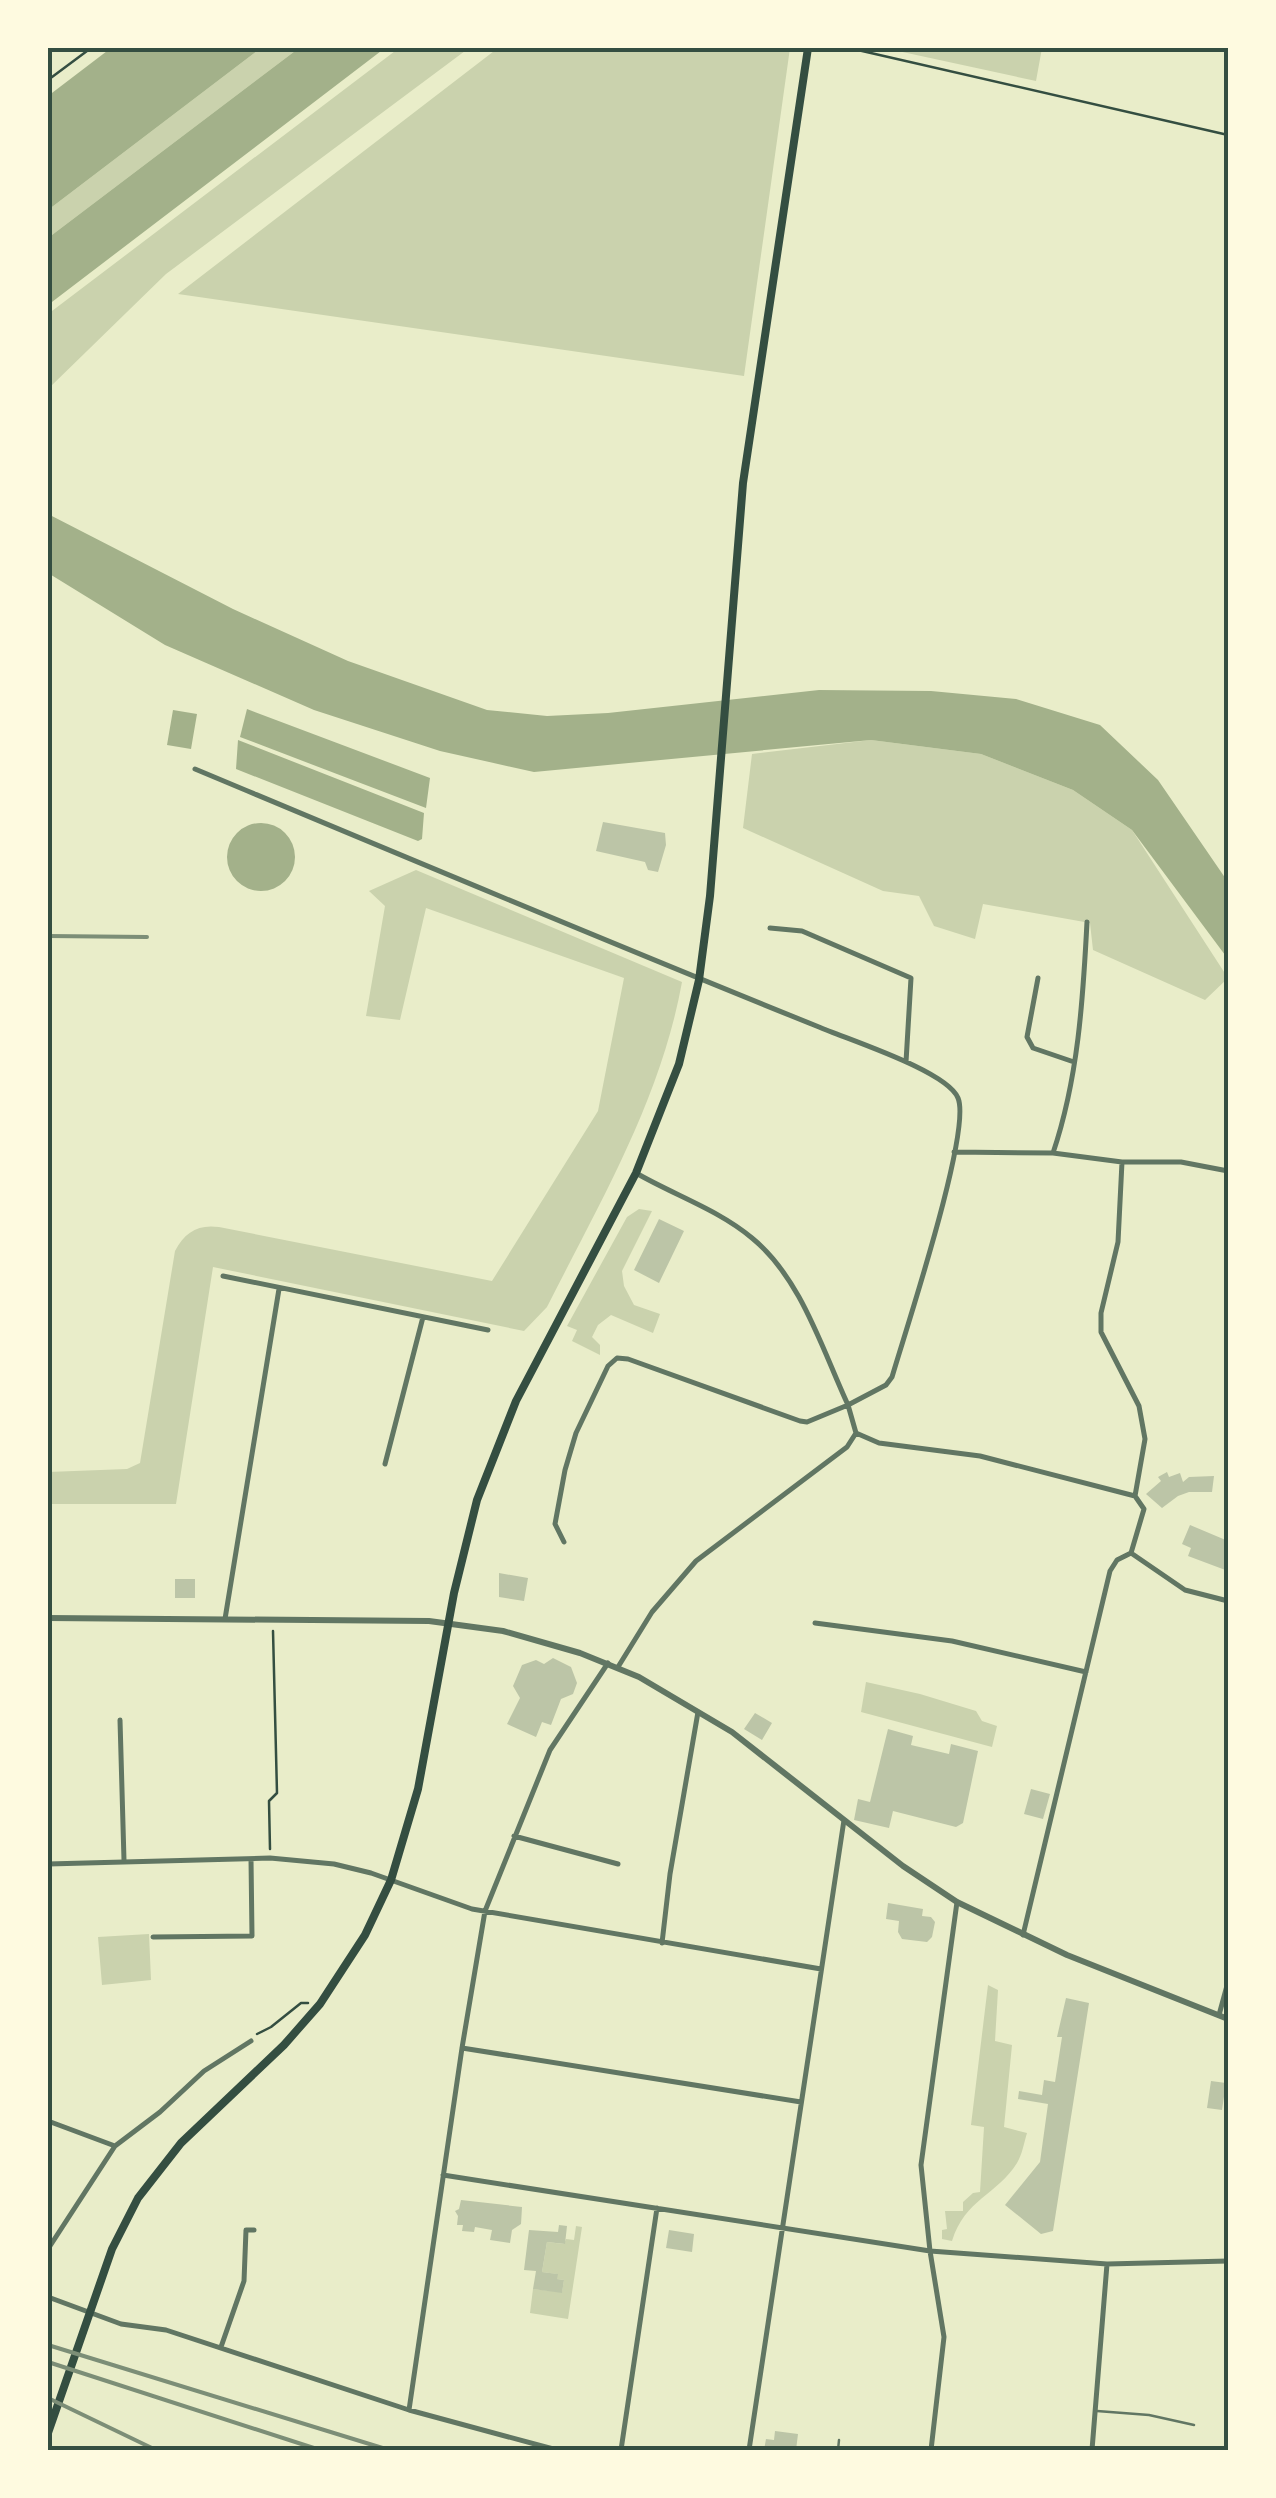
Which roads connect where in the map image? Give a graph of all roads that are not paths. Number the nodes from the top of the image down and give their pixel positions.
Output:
1 (808, 48) edge
2 (195, 769) dead end
3 (1087, 922) dead end
4 (770, 928) dead end
5 (1038, 978) dead end
6 (699, 980) junction
7 (906, 1062) junction
8 (1074, 1062) junction
9 (954, 1152) junction
10 (1052, 1153) junction
11 (1122, 1162) junction
12 (1228, 1171) edge
13 (636, 1173) junction
14 (223, 1276) dead end
15 (279, 1289) junction
16 (423, 1316) junction
17 (488, 1330) dead end
18 (848, 1405) junction
19 (856, 1433) junction
20 (385, 1464) dead end
21 (1135, 1496) junction
22 (564, 1542) dead end
23 (1130, 1554) junction
24 (1228, 1602) edge
25 (48, 1618) edge
26 (225, 1620) junction
27 (449, 1622) junction
28 (815, 1624) dead end
29 (608, 1663) junction
30 (618, 1667) junction
31 (1086, 1672) junction
32 (698, 1712) junction
33 (120, 1720) dead end
34 (844, 1820) junction
35 (514, 1836) junction
36 (251, 1859) junction
37 (124, 1860) junction
38 (48, 1864) edge
39 (618, 1864) dead end
40 (391, 1880) junction
41 (957, 1902) junction
42 (486, 1911) junction
43 (1023, 1936) junction
44 (153, 1937) dead end
45 (662, 1943) junction
46 (821, 1969) junction
47 (1228, 1982) edge
48 (1218, 2015) junction
49 (1228, 2019) edge
50 (252, 2041) road end
51 (462, 2048) junction
52 (801, 2102) junction
53 (48, 2120) edge
54 (115, 2146) junction
55 (443, 2175) junction
56 (657, 2208) junction
57 (781, 2228) junction
58 (254, 2230) dead end
59 (48, 2249) edge
60 (930, 2251) junction
61 (1228, 2261) edge
62 (1107, 2264) junction
63 (48, 2297) edge
64 (221, 2348) junction
65 (409, 2410) junction
66 (1096, 2411) junction
67 (1194, 2425) dead end
68 (49, 2429) edge
69 (840, 2440) dead end
70 (557, 2450) edge
71 (621, 2450) edge
72 (749, 2450) edge
73 (838, 2450) edge
74 (931, 2450) edge
75 (1092, 2450) edge

1 - 6 main road
2 - 6 street
3 - 8 street
4 - 7 street
5 - 8 street
6 - 7 street
6 - 13 main road
7 - 9 street
8 - 10 street
9 - 10 street
9 - 18 street
10 - 11 street
11 - 12 street
11 - 21 street
13 - 18 street
13 - 27 main road
14 - 15 street
15 - 16 street
15 - 26 street
16 - 17 street
16 - 20 street
18 - 19 street
18 - 22 street
19 - 21 street
19 - 30 street
21 - 23 street
23 - 24 street
23 - 31 street
25 - 26 street
26 - 27 street
27 - 29 street
27 - 40 main road
28 - 31 street
29 - 30 street
29 - 35 street
30 - 32 street
31 - 43 street
32 - 34 street
32 - 45 street
33 - 37 street
34 - 41 street
34 - 46 street
35 - 39 street
35 - 42 street
36 - 37 street
36 - 40 street
36 - 44 street
37 - 38 street
40 - 42 street
40 - 68 main road
41 - 43 street
41 - 60 street
42 - 45 street
42 - 51 street
43 - 48 street
45 - 46 street
46 - 52 street
47 - 48 street
48 - 49 street
50 - 54 street
51 - 52 street
51 - 55 street
52 - 57 street
53 - 54 street
54 - 59 street
55 - 56 street
55 - 65 street
56 - 57 street
56 - 71 street
57 - 60 street
57 - 72 street
58 - 64 street
60 - 62 street
60 - 74 street
61 - 62 street
62 - 66 street
63 - 64 street
64 - 65 street
65 - 70 street
66 - 67 lane
66 - 75 street
69 - 73 lane

